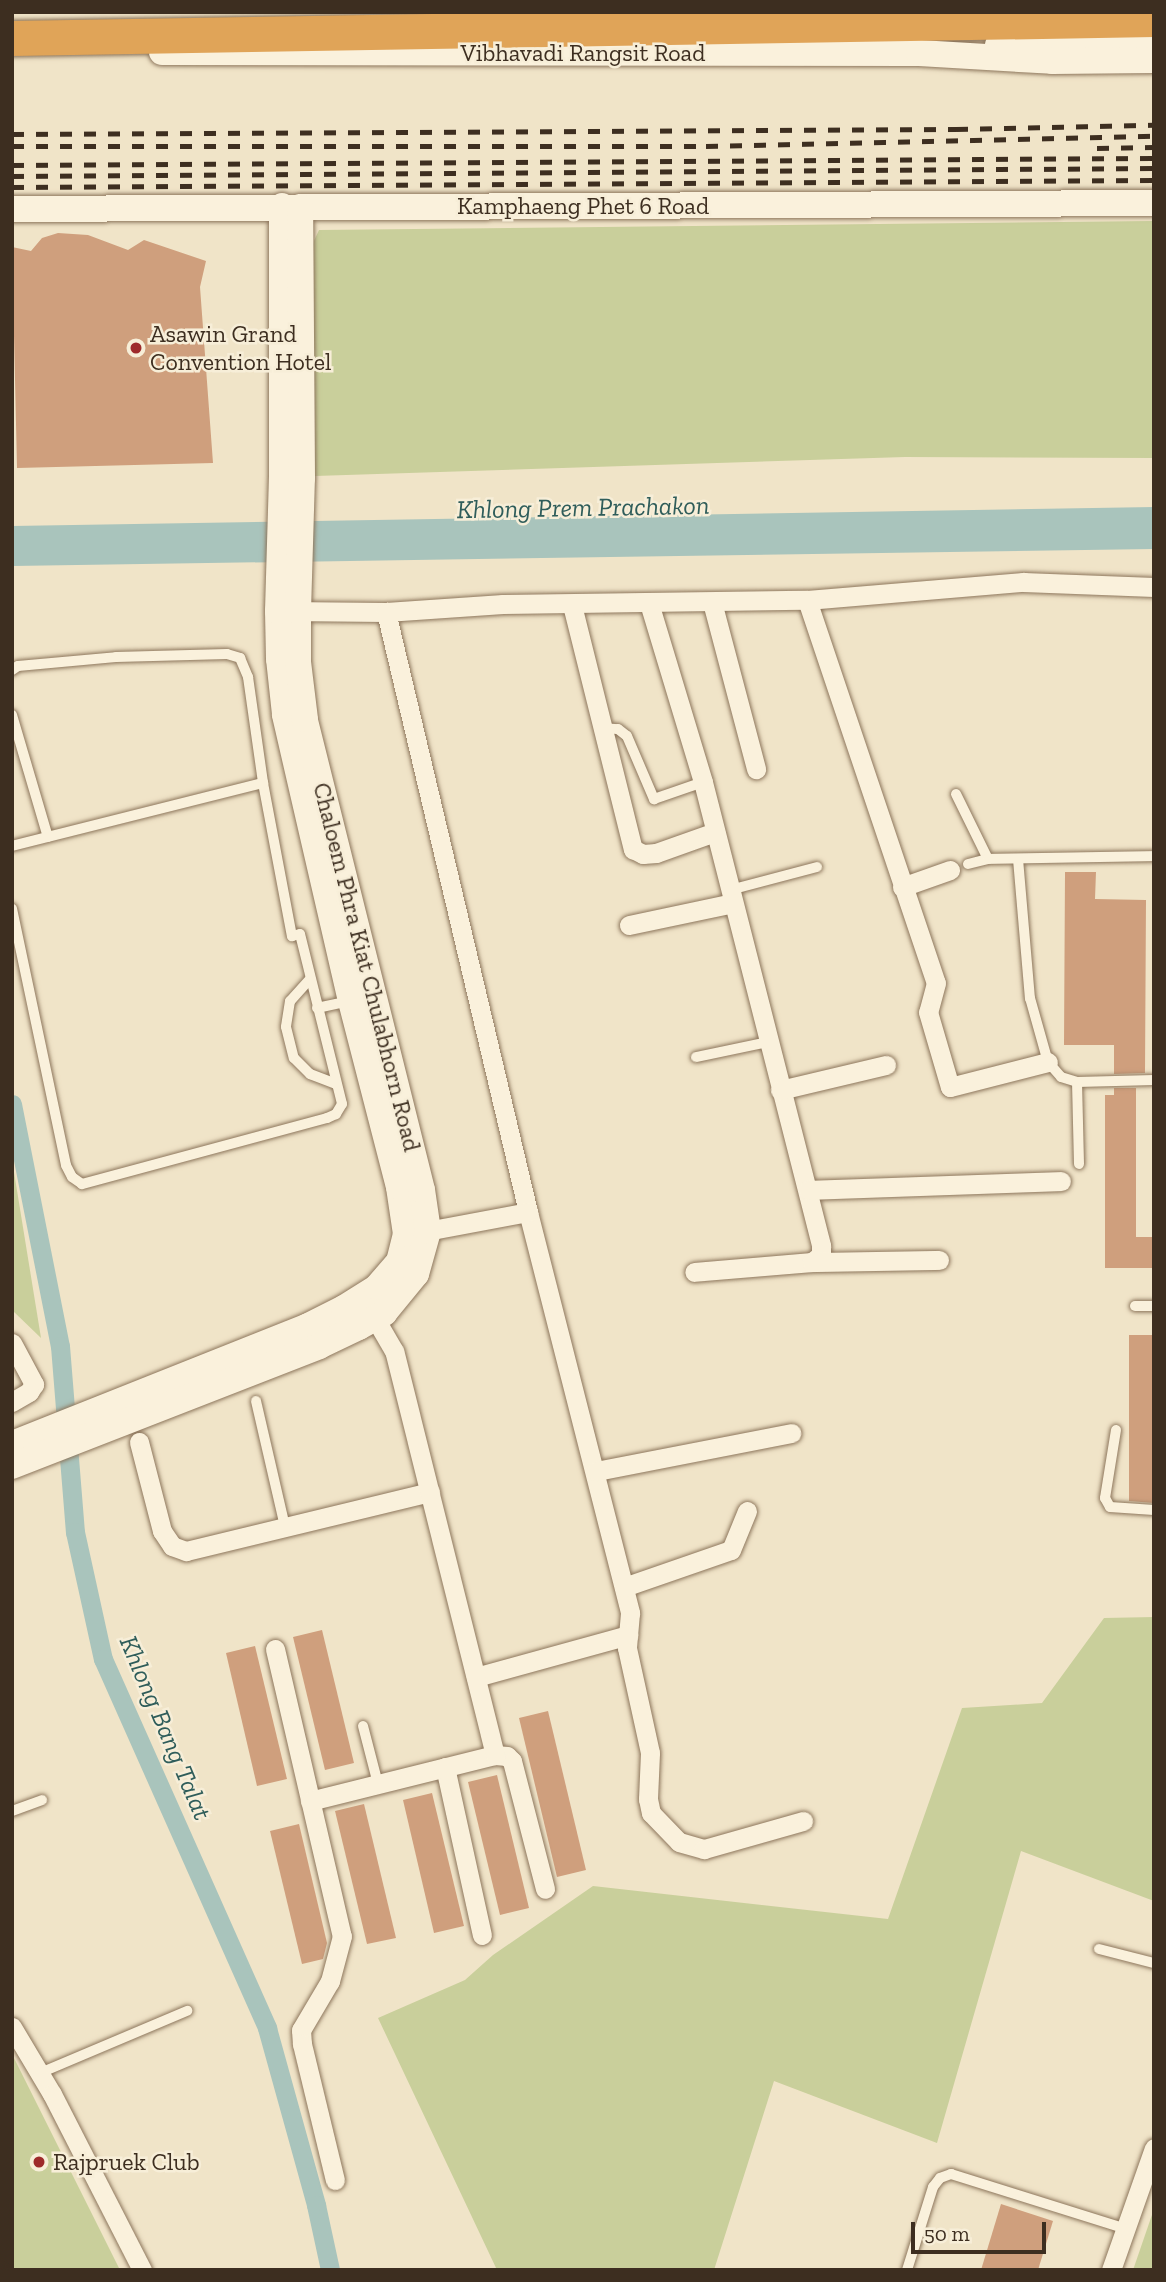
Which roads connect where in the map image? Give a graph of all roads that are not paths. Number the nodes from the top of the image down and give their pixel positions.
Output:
1 (575, 12) edge
2 (12, 19) edge
3 (1145, 31) edge
4 (12, 38) edge
5 (12, 51) edge
6 (919, 53) junction
7 (1154, 60) edge
8 (1154, 203) edge
9 (291, 206) junction
10 (12, 209) edge
11 (1154, 587) edge
12 (807, 600) junction
13 (289, 602) junction
14 (712, 602) junction
15 (649, 603) junction
16 (572, 605) junction
17 (386, 612) junction
18 (12, 670) edge
19 (12, 715) edge
20 (601, 728) junction
21 (756, 769) dead end
22 (703, 782) junction
23 (263, 783) junction
24 (956, 794) dead end
25 (715, 832) junction
26 (48, 837) junction
27 (12, 846) edge
28 (1154, 856) edge
29 (988, 859) junction
30 (1018, 859) junction
31 (817, 867) dead end
32 (959, 867) joint
33 (902, 887) junction
34 (732, 897) junction
35 (12, 909) edge
36 (629, 925) dead end
37 (310, 979) junction
38 (362, 998) junction
39 (317, 1008) junction
40 (768, 1042) junction
41 (696, 1057) dead end
42 (1048, 1062) junction
43 (886, 1065) dead end
44 (1154, 1080) edge
45 (1077, 1082) junction
46 (336, 1084) junction
47 (780, 1090) junction
48 (1079, 1164) dead end
49 (1060, 1181) dead end
50 (808, 1191) junction
51 (528, 1212) junction
52 (417, 1233) junction
53 (939, 1260) dead end
54 (812, 1262) junction
55 (694, 1272) dead end
56 (1135, 1306) dead end
57 (1154, 1306) edge
58 (369, 1308) junction
59 (12, 1343) edge
60 (256, 1401) dead end
61 (12, 1402) edge
62 (138, 1405) junction
63 (1116, 1430) dead end
64 (791, 1433) dead end
65 (139, 1443) dead end
66 (12, 1444) edge
67 (12, 1466) edge
68 (596, 1471) junction
69 (430, 1492) junction
70 (1154, 1510) edge
71 (747, 1511) dead end
72 (285, 1527) junction
73 (624, 1587) junction
74 (628, 1635) junction
75 (275, 1649) dead end
76 (476, 1677) junction
77 (363, 1726) dead end
78 (495, 1755) junction
79 (445, 1767) junction
80 (378, 1784) junction
81 (43, 1800) dead end
82 (310, 1801) junction
83 (12, 1811) edge
84 (803, 1821) dead end
85 (545, 1889) dead end
86 (482, 1935) dead end
87 (1099, 1949) dead end
88 (1154, 1963) edge
89 (187, 2011) dead end
90 (12, 2027) edge
91 (40, 2073) junction
92 (1154, 2148) edge
93 (335, 2180) dead end
94 (1126, 2229) junction
95 (142, 2270) edge
96 (907, 2270) edge
97 (1111, 2270) edge

1 - 2 highway
3 - 4 highway, Vibhavadi Rangsit Road
3 - 6 street
5 - 6 street, Vibhavadi Rangsit Road
6 - 7 street, Vibhavadi Rangsit Road
8 - 9 street, Kamphaeng Phet 6 Road
9 - 10 street, Kamphaeng Phet 6 Road
9 - 13 street, Chaloem Phra Kiat Chulabhorn Road
11 - 12 street
12 - 14 street
12 - 33 street
13 - 17 street
13 - 38 street, Chaloem Phra Kiat Chulabhorn Road
14 - 15 street
14 - 21 street
15 - 16 street
15 - 22 street
16 - 17 street
16 - 20 street
17 - 51 street
18 - 23 lane
19 - 26 lane
20 - 22 lane
20 - 25 street
22 - 25 street
23 - 26 lane
23 - 37 lane
24 - 29 lane
25 - 34 street
26 - 27 lane
28 - 30 lane
29 - 30 lane
29 - 32 lane
30 - 42 lane
31 - 34 lane
32 - 33 street
33 - 42 street
34 - 36 street
34 - 40 street
35 - 46 lane
37 - 39 lane
37 - 46 lane
38 - 39 lane
38 - 52 street, Chaloem Phra Kiat Chulabhorn Road
39 - 46 lane
40 - 41 lane
40 - 47 street
42 - 45 lane
43 - 47 street
44 - 45 lane
45 - 48 lane
47 - 50 street
49 - 50 street
50 - 54 street
51 - 52 street
51 - 68 street
52 - 58 street, Chaloem Phra Kiat Chulabhorn Road
53 - 54 street
54 - 55 street
56 - 57 lane
58 - 62 street, Chaloem Phra Kiat Chulabhorn Road
58 - 69 street
59 - 61 street
60 - 72 lane
62 - 66 street, Chaloem Phra Kiat Chulabhorn Road
62 - 67 street, Chaloem Phra Kiat Chulabhorn Road
63 - 70 lane
64 - 68 street
65 - 72 street
68 - 73 street
69 - 72 street
69 - 76 street
71 - 73 street
73 - 74 street
74 - 76 street
74 - 84 street
75 - 82 street
76 - 78 street
77 - 80 lane
78 - 79 street
78 - 85 street
79 - 80 street
79 - 86 street
80 - 82 street
81 - 83 lane
82 - 93 street
87 - 88 lane
89 - 91 lane
90 - 91 street
91 - 95 street
92 - 94 street
94 - 96 lane
94 - 97 street

